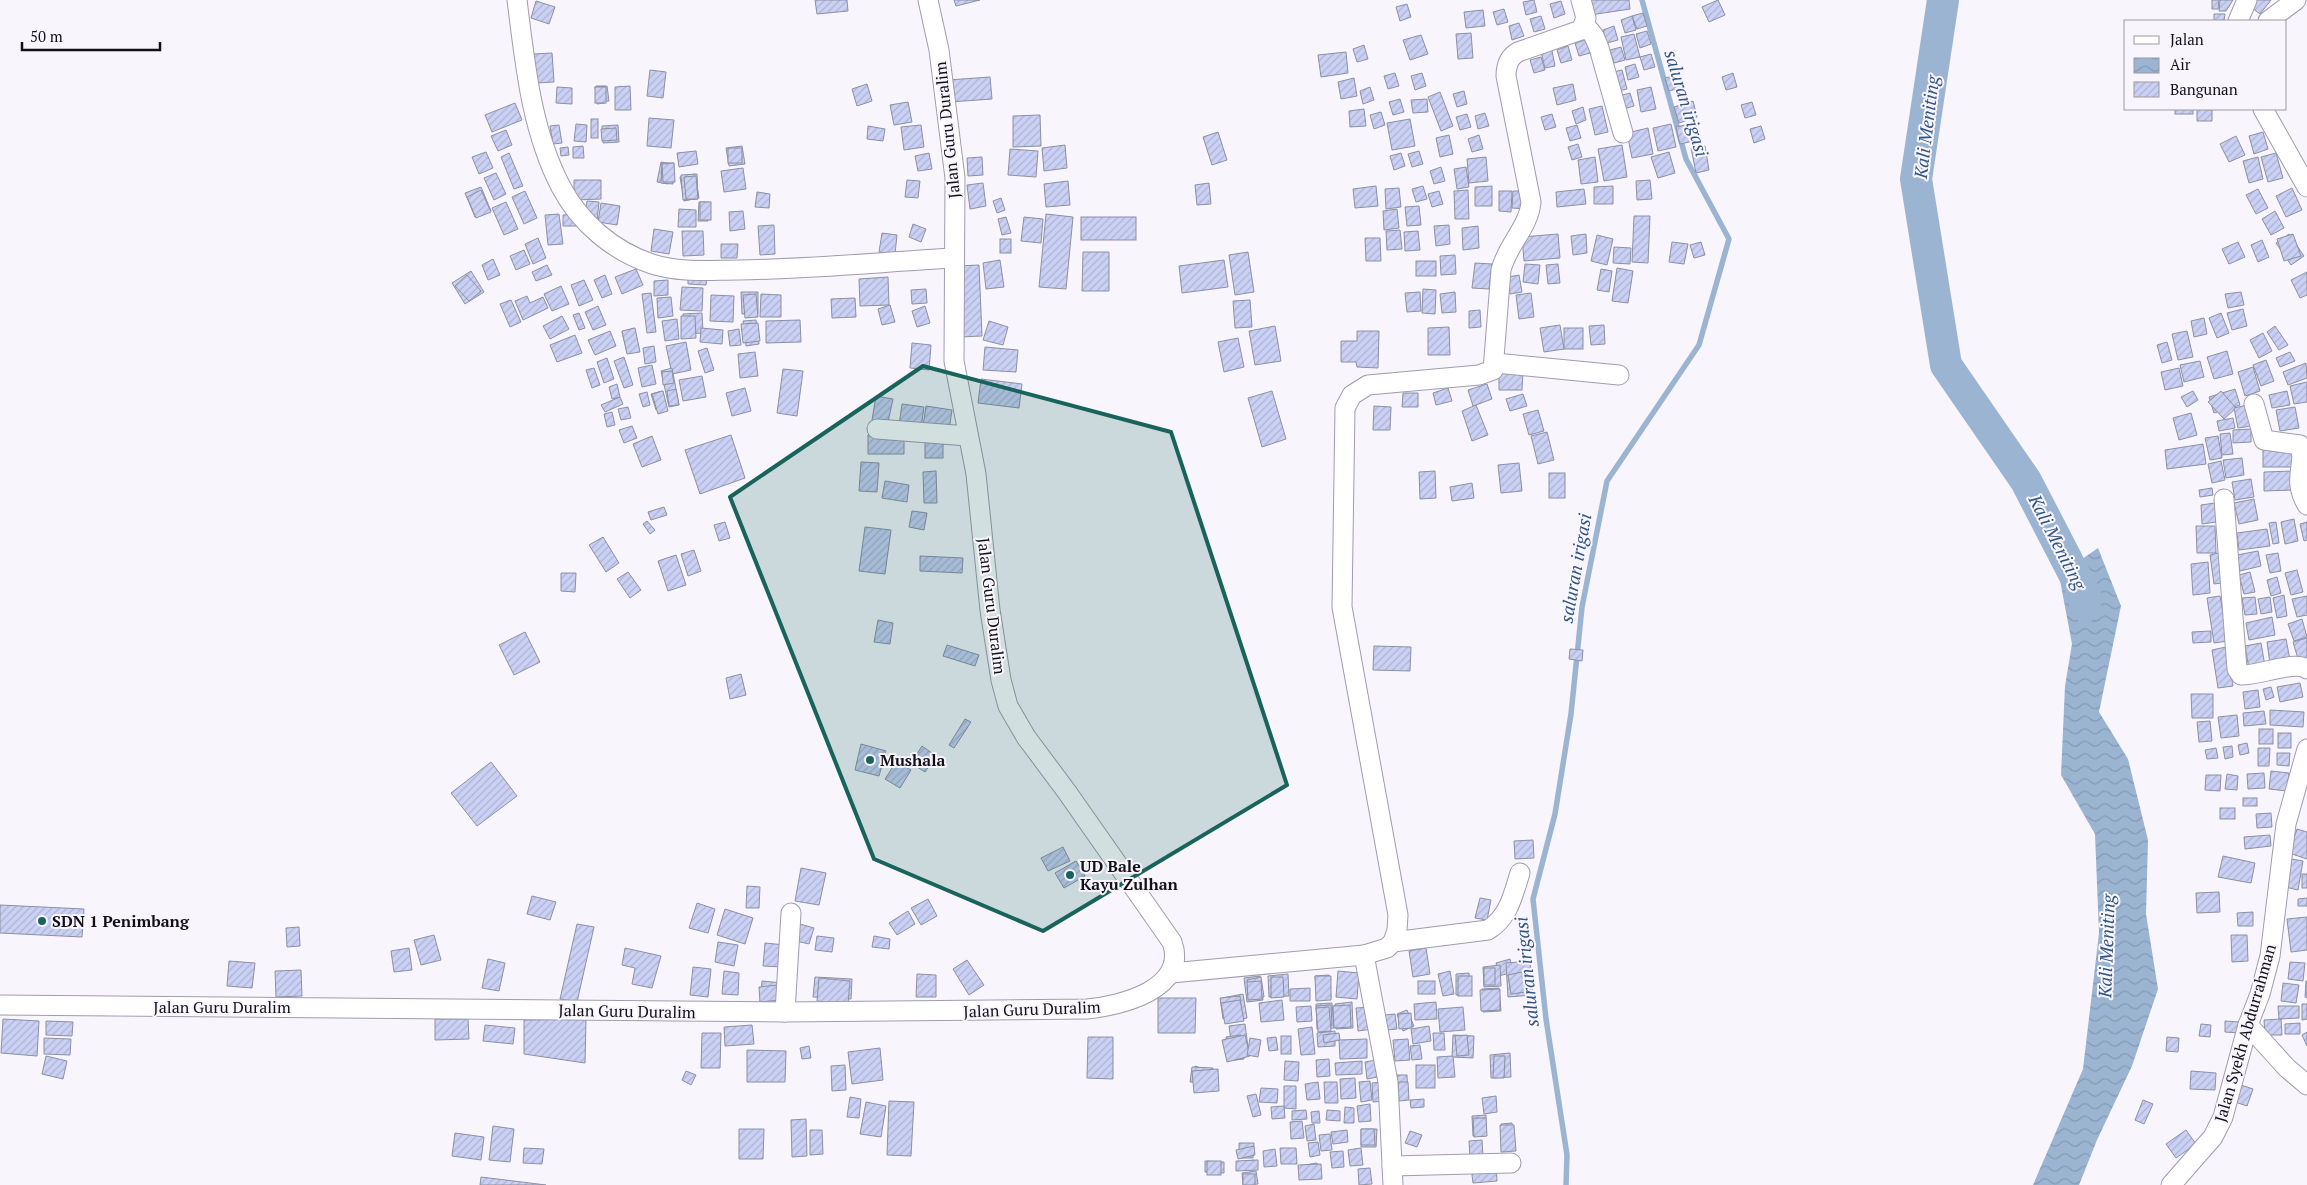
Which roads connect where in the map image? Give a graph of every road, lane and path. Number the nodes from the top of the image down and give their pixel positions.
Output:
1 (517, 0) edge
2 (928, 0) edge
3 (1581, 0) edge
4 (2247, 0) edge
5 (2296, 0) edge
6 (2238, 20) edge
7 (2269, 20) edge
8 (1585, 26) junction
9 (2263, 110) edge
10 (1623, 134) dead end
11 (2307, 187) edge
12 (954, 258) junction
13 (1496, 363) junction
14 (1619, 375) dead end
15 (2254, 404) dead end
16 (877, 429) dead end
17 (968, 436) junction
18 (2224, 498) dead end
19 (2307, 506) edge
20 (2307, 670) edge
21 (2307, 749) edge
22 (1520, 873) dead end
23 (790, 913) dead end
24 (1393, 942) junction
25 (1364, 955) junction
26 (1171, 973) junction
27 (0, 1005) edge
28 (785, 1012) junction
29 (2248, 1025) junction
30 (2307, 1085) edge
31 (1511, 1163) dead end
32 (1392, 1166) junction
33 (1393, 1185) edge
34 (2171, 1185) edge

1 - 12 street
2 - 12 street, Jalan Guru Duralim
3 - 8 street
4 - 6 street
5 - 7 street
8 - 10 street
8 - 13 street
9 - 11 street
12 - 17 street, Jalan Guru Duralim
13 - 14 street
13 - 24 street
15 - 19 street
16 - 17 street
17 - 26 street, Jalan Guru Duralim
18 - 20 street
21 - 29 street, Jalan Syekh Abdurrahman
22 - 24 street
23 - 28 street
24 - 25 street
25 - 26 street
25 - 32 street
26 - 28 street, Jalan Guru Duralim
27 - 28 street, Jalan Guru Duralim
29 - 30 street
29 - 34 street, Jalan Syekh Abdurrahman
31 - 32 street
32 - 33 street

